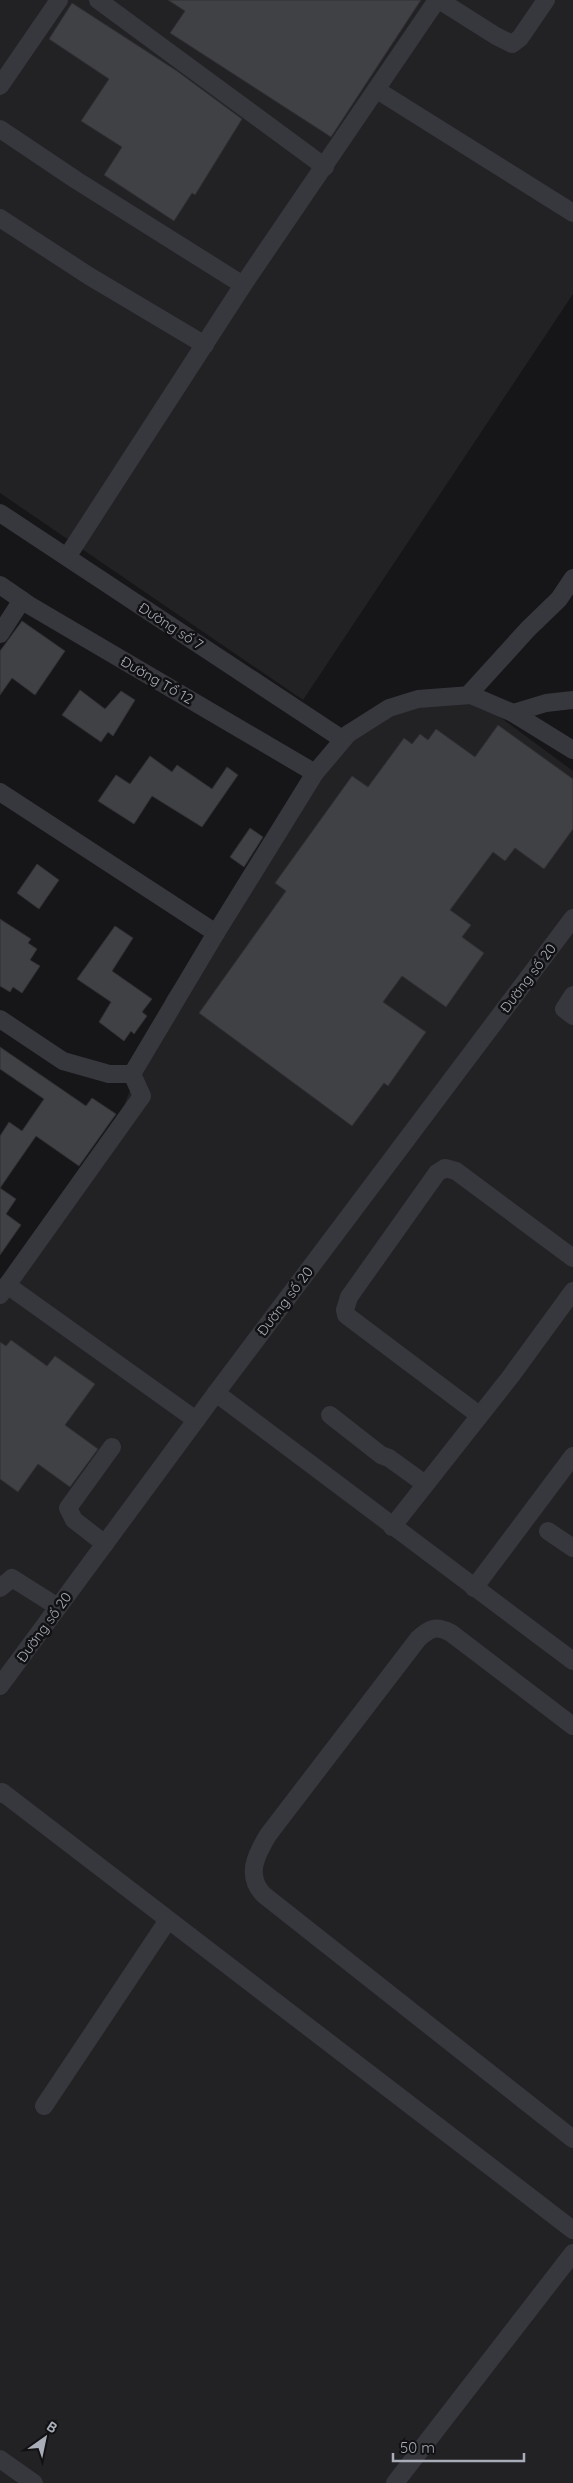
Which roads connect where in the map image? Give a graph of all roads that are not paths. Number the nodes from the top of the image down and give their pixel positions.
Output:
1 (59, 0) edge
2 (98, 0) edge
3 (438, 0) edge
4 (546, 0) edge
5 (0, 86) edge
6 (377, 90) junction
7 (0, 129) edge
8 (325, 167) junction
9 (573, 213) edge
10 (0, 218) edge
11 (244, 285) junction
12 (204, 345) junction
13 (0, 513) edge
14 (67, 557) junction
15 (573, 578) edge
16 (0, 585) edge
17 (22, 600) junction
18 (0, 634) edge
19 (468, 695) junction
20 (573, 700) edge
21 (513, 713) junction
22 (342, 739) junction
23 (573, 750) edge
24 (315, 772) junction
25 (0, 792) edge
26 (573, 918) edge
27 (216, 933) junction
28 (573, 995) edge
29 (573, 1016) edge
30 (0, 1019) edge
31 (132, 1074) junction
32 (573, 1258) edge
33 (4, 1290) edge
34 (573, 1291) edge
35 (216, 1393) junction
36 (330, 1415) dead end
37 (479, 1415) junction
38 (196, 1420) junction
39 (112, 1447) dead end
40 (573, 1456) edge
41 (425, 1484) junction
42 (392, 1527) junction
43 (548, 1530) dead end
44 (105, 1544) junction
45 (573, 1548) edge
46 (0, 1588) edge
47 (474, 1588) junction
48 (58, 1607) junction
49 (573, 1662) edge
50 (0, 1686) edge
51 (573, 1726) edge
52 (0, 1794) edge
53 (168, 1920) junction
54 (44, 2106) dead end
55 (573, 2139) edge
56 (573, 2230) edge
57 (573, 2253) edge
58 (0, 2459) edge
59 (34, 2483) edge
60 (395, 2483) edge

1 - 5 street
2 - 8 street
3 - 4 street
3 - 6 street
6 - 8 street
6 - 9 street
7 - 11 street
8 - 11 street
10 - 12 street
11 - 12 street
12 - 14 street
13 - 14 street, Đường số 7
14 - 22 street, Đường số 7
15 - 19 street
16 - 17 street, Đường Tổ 12
17 - 18 street
17 - 24 street, Đường Tổ 12
19 - 21 street
19 - 22 street
20 - 21 street
21 - 23 street
22 - 24 street
24 - 27 street
25 - 27 street
26 - 35 street, Đường số 20
27 - 31 street
28 - 29 street
30 - 31 street
31 - 33 street
32 - 37 street
33 - 38 street
34 - 37 street
35 - 38 street, Đường số 20
35 - 42 street
36 - 41 street
37 - 41 street
38 - 44 street, Đường số 20
39 - 44 street
40 - 47 street
41 - 42 street
42 - 47 street
43 - 45 street
44 - 48 street, Đường số 20
46 - 48 street
47 - 49 street
48 - 50 street, Đường số 20
51 - 55 street
52 - 53 street
53 - 54 street
53 - 56 street
57 - 60 street
58 - 59 street

